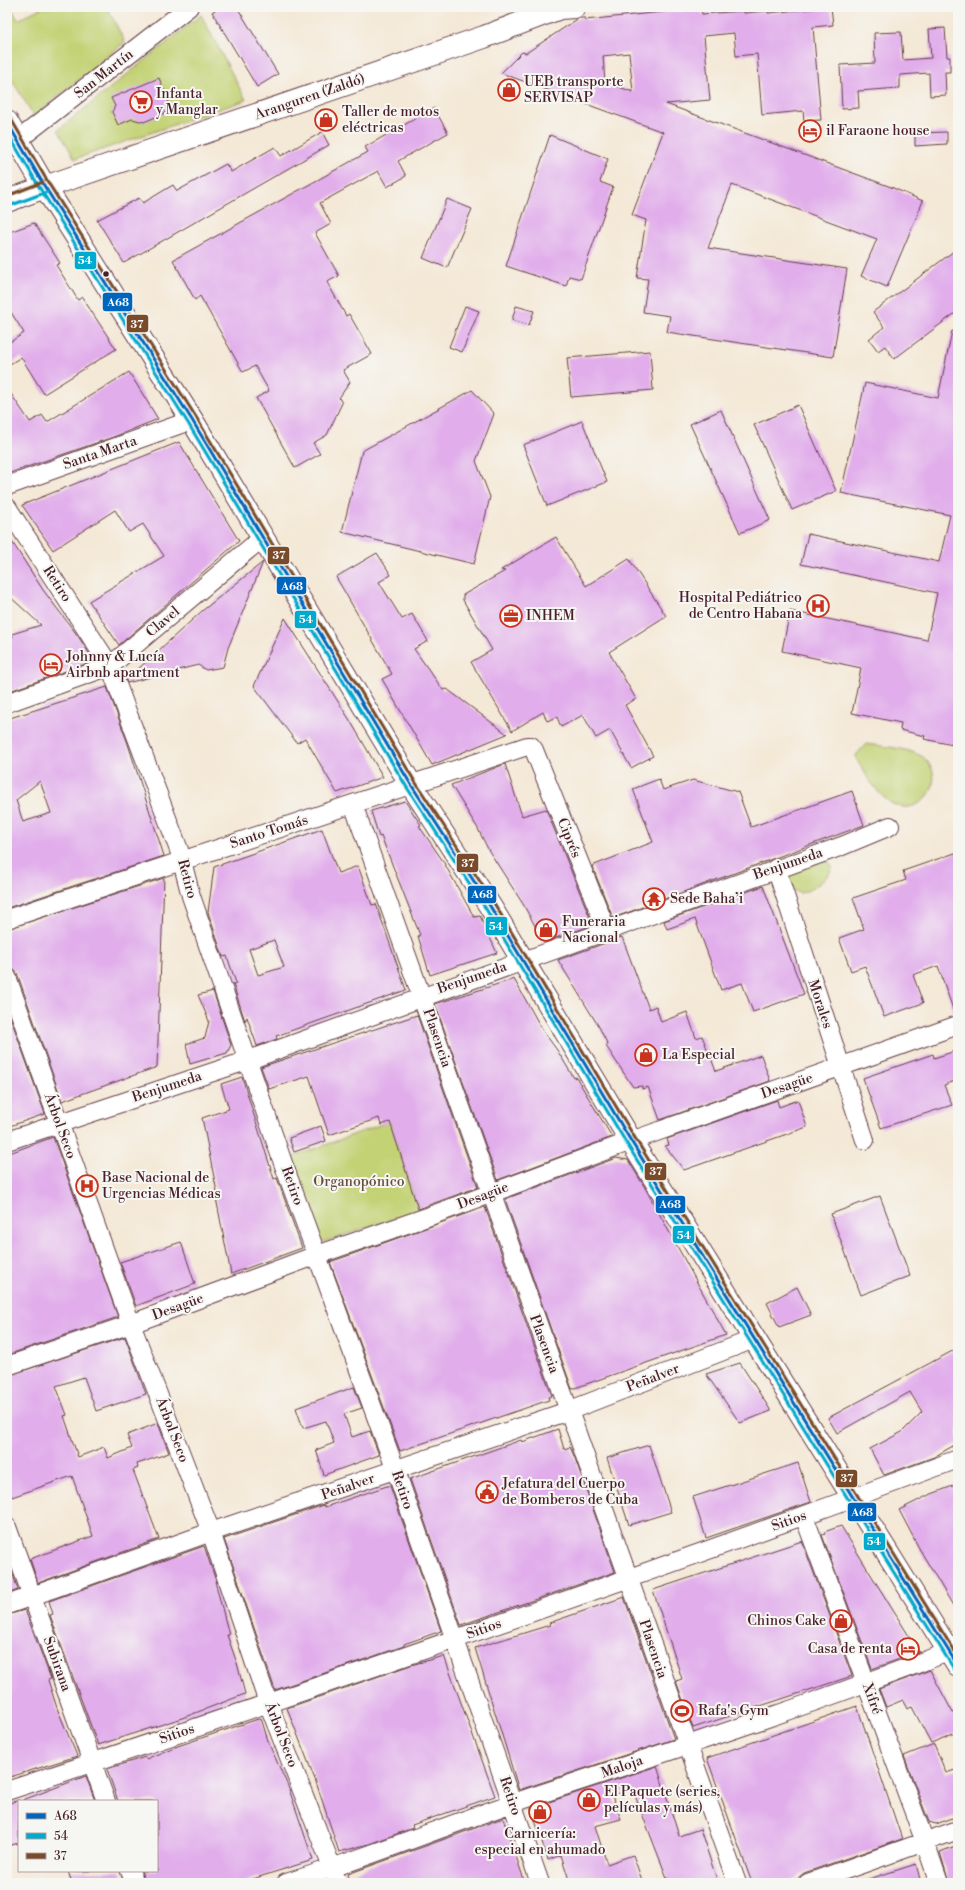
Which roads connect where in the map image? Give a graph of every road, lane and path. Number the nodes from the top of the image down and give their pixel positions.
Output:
1 (189, 7) edge
2 (574, 7) edge
3 (13, 131) edge
4 (45, 187) junction
5 (7, 201) edge
6 (192, 420) junction
7 (7, 486) edge
8 (7, 507) edge
9 (262, 538) junction
10 (110, 666) junction
11 (7, 703) edge
12 (531, 746) joint
13 (410, 783) junction
14 (353, 804) junction
15 (890, 826) dead end
16 (183, 860) junction
17 (776, 868) junction
18 (7, 919) edge
19 (607, 931) junction
20 (523, 961) junction
21 (7, 977) edge
22 (422, 996) junction
23 (958, 1025) edge
24 (248, 1060) junction
25 (841, 1067) junction
26 (59, 1123) junction
27 (865, 1140) dead end
28 (7, 1141) edge
29 (631, 1141) junction
30 (490, 1193) junction
31 (317, 1255) junction
32 (131, 1324) junction
33 (754, 1339) junction
34 (7, 1366) edge
35 (568, 1411) junction
36 (958, 1459) edge
37 (396, 1471) junction
38 (855, 1498) junction
39 (804, 1516) junction
40 (7, 1527) edge
41 (211, 1532) junction
42 (629, 1578) junction
43 (33, 1596) junction
44 (7, 1605) edge
45 (455, 1640) junction
46 (955, 1655) edge
47 (866, 1682) junction
48 (268, 1703) junction
49 (686, 1745) junction
50 (92, 1763) junction
51 (7, 1791) edge
52 (106, 1800) edge
53 (512, 1804) junction
54 (958, 1830) edge
55 (925, 1842) junction
56 (130, 1872) edge
57 (335, 1876) edge
58 (135, 1883) edge
59 (286, 1883) edge
60 (540, 1883) edge
61 (737, 1883) edge
62 (808, 1883) edge
63 (939, 1883) edge

1 - 3 street, San Martín
2 - 4 main road, Aranguren (Zaldó)
3 - 4 main road
4 - 5 main road, Aranguren (Zaldó)
4 - 6 main road
6 - 7 street, Santa Marta
6 - 9 main road
8 - 10 street, Retiro
9 - 10 street, Clavel
9 - 13 main road
10 - 11 street, Clavel
10 - 16 street, Retiro
12 - 13 street, Santo Tomás
12 - 19 street, Ciprés
13 - 14 street, Santo Tomás
13 - 20 main road
14 - 16 street, Santo Tomás
14 - 22 street, Plasencia
15 - 17 street, Benjumeda
16 - 18 street, Santo Tomás
16 - 24 street, Retiro
17 - 19 street, Benjumeda
17 - 25 street, Morales
19 - 20 street, Benjumeda
20 - 22 street, Benjumeda
20 - 29 main road
21 - 26 street, Árbol Seco
22 - 24 street, Benjumeda
22 - 30 street, Plasencia
23 - 25 street, Desagüe
24 - 26 street, Benjumeda
24 - 31 street, Retiro
25 - 27 street, Morales
25 - 29 street, Desagüe
26 - 28 street, Benjumeda
26 - 32 street, Árbol Seco
29 - 30 street, Desagüe
29 - 33 main road
30 - 31 street, Desagüe
30 - 35 street, Plasencia
31 - 32 street, Desagüe
31 - 37 street, Retiro
32 - 34 street, Desagüe
32 - 41 street, Árbol Seco
33 - 35 street, Peñalver
33 - 38 main road
35 - 37 street, Peñalver
35 - 42 street, Plasencia
36 - 38 street, Sitios
37 - 41 street, Peñalver
37 - 45 street, Retiro
38 - 39 street, Sitios
38 - 46 main road
39 - 42 street, Sitios
39 - 47 street, Xifré
40 - 43 street, Subirana
41 - 43 street, Peñalver
41 - 48 street, Árbol Seco
42 - 45 street, Sitios
42 - 49 street, Plasencia
43 - 44 street, Peñalver
43 - 50 street, Subirana
45 - 48 street, Sitios
45 - 53 street, Retiro
46 - 47 street, Maloja
47 - 49 street, Maloja
47 - 55 street, Xifré
48 - 50 street, Sitios
48 - 57 street, Árbol Seco
49 - 53 street, Maloja
49 - 61 street, Plasencia
50 - 51 street, Sitios
50 - 52 street, Subirana
53 - 57 street, Maloja
53 - 60 street, Retiro
54 - 55 street
55 - 62 street
55 - 63 street, Xifré
56 - 58 street
57 - 59 street, Maloja

